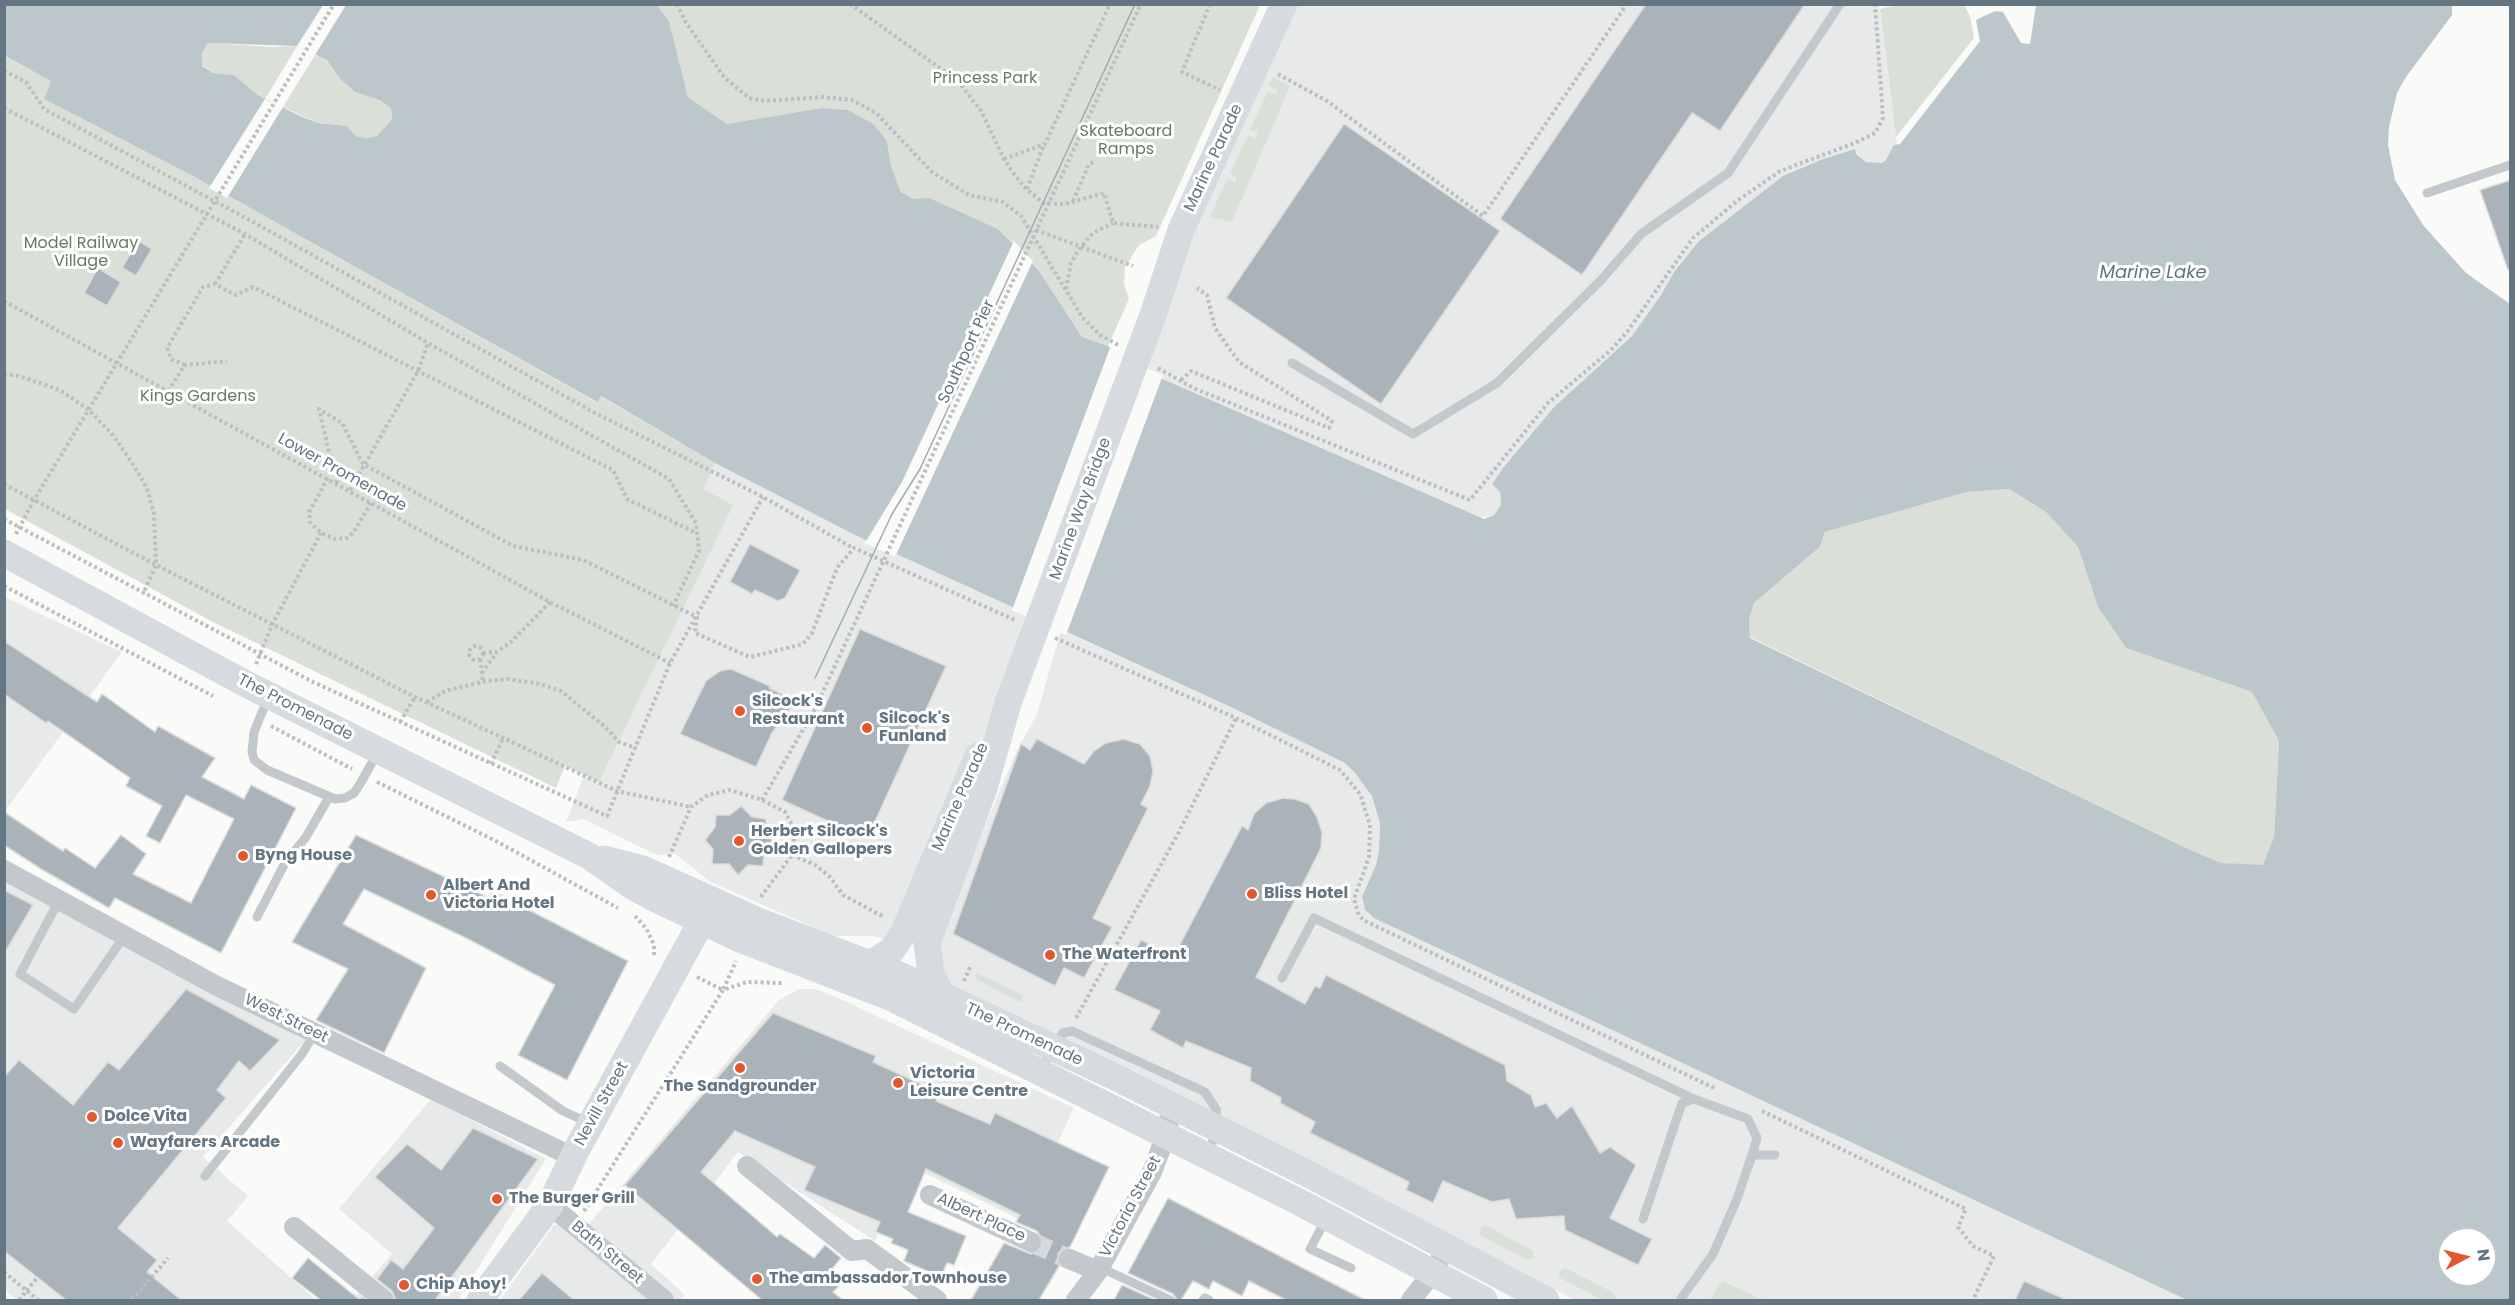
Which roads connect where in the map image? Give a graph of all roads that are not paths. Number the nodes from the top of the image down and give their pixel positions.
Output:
1 (1284, 4) edge
2 (1840, 4) edge
3 (2511, 165) edge
4 (2427, 193) dead end
5 (1153, 315) joint
6 (1292, 363) dead end
7 (5, 554) edge
8 (258, 689) junction
9 (1008, 703) junction
10 (379, 750) junction
11 (984, 788) junction
12 (329, 797) junction
13 (4, 870) edge
14 (60, 900) junction
15 (708, 911) junction
16 (257, 917) dead end
17 (125, 935) junction
18 (1282, 978) dead end
19 (882, 982) junction
20 (943, 998) junction
21 (315, 1033) junction
22 (1046, 1059) junction
23 (1116, 1065) junction
24 (500, 1066) dead end
25 (1694, 1099) junction
26 (1172, 1106) junction
27 (591, 1125) junction
28 (1217, 1128) junction
29 (1166, 1135) junction
30 (1208, 1155) junction
31 (1752, 1155) junction
32 (1775, 1155) dead end
33 (573, 1157) junction
34 (747, 1166) dead end
35 (205, 1176) dead end
36 (1314, 1177) junction
37 (930, 1195) dead end
38 (1301, 1203) junction
39 (550, 1205) junction
40 (1327, 1217) junction
41 (1643, 1219) dead end
42 (294, 1227) dead end
43 (1031, 1242) tunnel mouth
44 (1446, 1247) junction
45 (1069, 1259) tunnel mouth
46 (1351, 1268) dead end
47 (1099, 1269) junction
48 (1432, 1274) junction
49 (1536, 1298) edge
50 (384, 1300) edge
51 (480, 1300) edge
52 (664, 1300) edge
53 (937, 1300) edge
54 (1076, 1300) edge
55 (1170, 1300) edge
56 (1203, 1300) edge
57 (1209, 1300) edge
58 (1411, 1300) edge
59 (1484, 1300) edge
60 (1680, 1300) edge

1 - 5 main road, Marine Parade
2 - 6 lane
3 - 4 lane
5 - 9 main road, Marine Way Bridge
7 - 8 main road, The Promenade
8 - 10 main road, The Promenade
8 - 12 lane
9 - 11 main road, Marine Parade
9 - 19 main road, Marine Parade
10 - 12 lane
10 - 15 main road, The Promenade
11 - 19 main road, Marine Parade
11 - 20 main road, Marine Parade
12 - 16 lane
13 - 14 street, West Street
14 - 17 street, West Street
14 - 17 lane
15 - 19 main road, The Promenade
15 - 27 main road, Nevill Street
17 - 21 street, West Street
18 - 25 lane
19 - 20 main road, The Promenade
19 - 22 main road, The Promenade
20 - 22 main road, The Promenade
21 - 33 street, West Street
21 - 35 lane
22 - 23 main road, The Promenade
22 - 23 lane
22 - 29 main road, The Promenade
23 - 26 main road, The Promenade
23 - 28 lane
24 - 27 lane
25 - 31 lane
25 - 41 lane
26 - 28 main road, The Promenade
26 - 29 street, Victoria Street
27 - 33 main road, Nevill Street
28 - 30 lane
28 - 36 main road, The Promenade
29 - 30 main road, The Promenade
29 - 47 street, Victoria Street
30 - 38 main road, The Promenade
31 - 32 lane
31 - 60 lane
33 - 39 main road, Nevill Street
34 - 53 street
36 - 38 main road
36 - 44 main road, The Promenade
37 - 43 street, Albert Place
38 - 40 main road, The Promenade
39 - 51 main road, Nevill Street
39 - 52 street, Bath Street
40 - 46 lane
40 - 48 main road, The Promenade
42 - 50 street
44 - 48 street
44 - 49 main road, The Promenade
45 - 47 street
47 - 54 street, Victoria Street
47 - 55 lane
48 - 58 street
48 - 59 main road, The Promenade
56 - 57 lane

